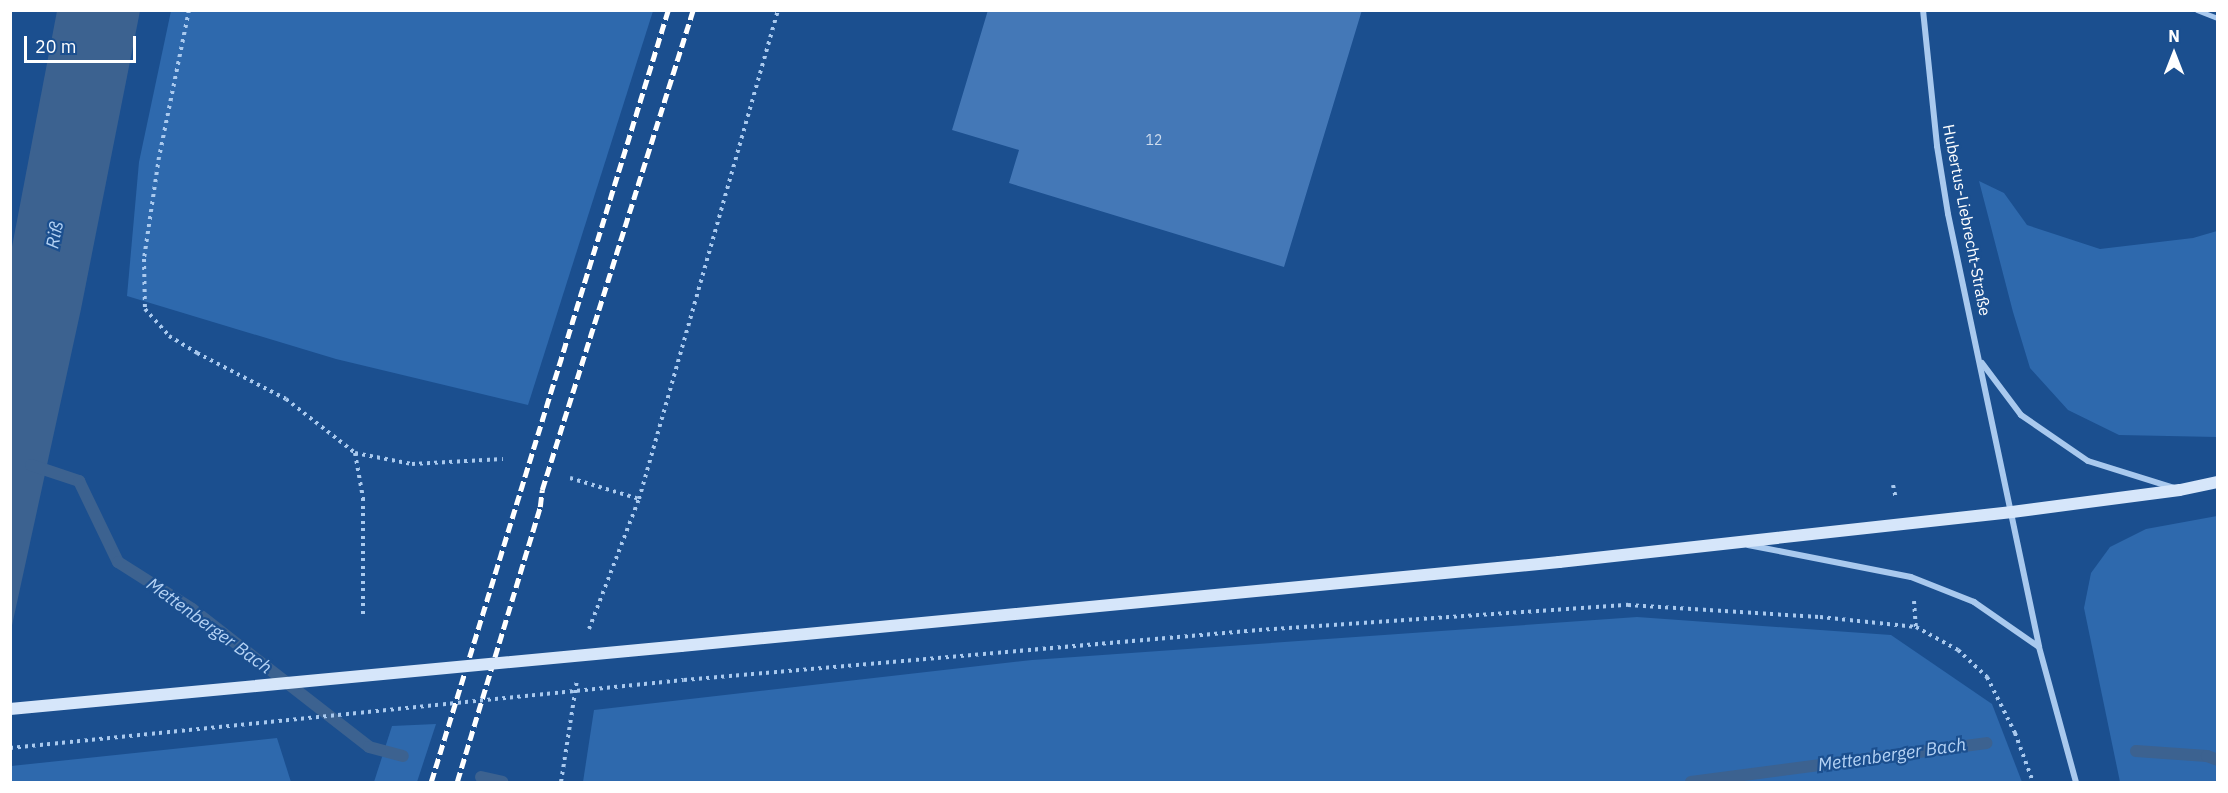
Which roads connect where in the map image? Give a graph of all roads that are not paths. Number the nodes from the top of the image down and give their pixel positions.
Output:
1 (1923, 10) edge
2 (2197, 10) edge
3 (2217, 18) edge
4 (1980, 362) junction
5 (2217, 482) edge
6 (2180, 490) junction
7 (2012, 512) junction
8 (1735, 542) junction
9 (2039, 647) junction
10 (10, 709) edge
11 (2076, 783) edge

1 - 4 street, Hubertus-Liebrecht-Straße
2 - 3 lane
4 - 6 street, Hubertus-Liebrecht-Straße
4 - 7 street, Hubertus-Liebrecht-Straße
5 - 6 main road
6 - 7 main road
7 - 8 main road
7 - 9 street, Hubertus-Liebrecht-Straße
8 - 9 street
8 - 10 main road, bridge
9 - 11 street, Hubertus-Liebrecht-Straße

